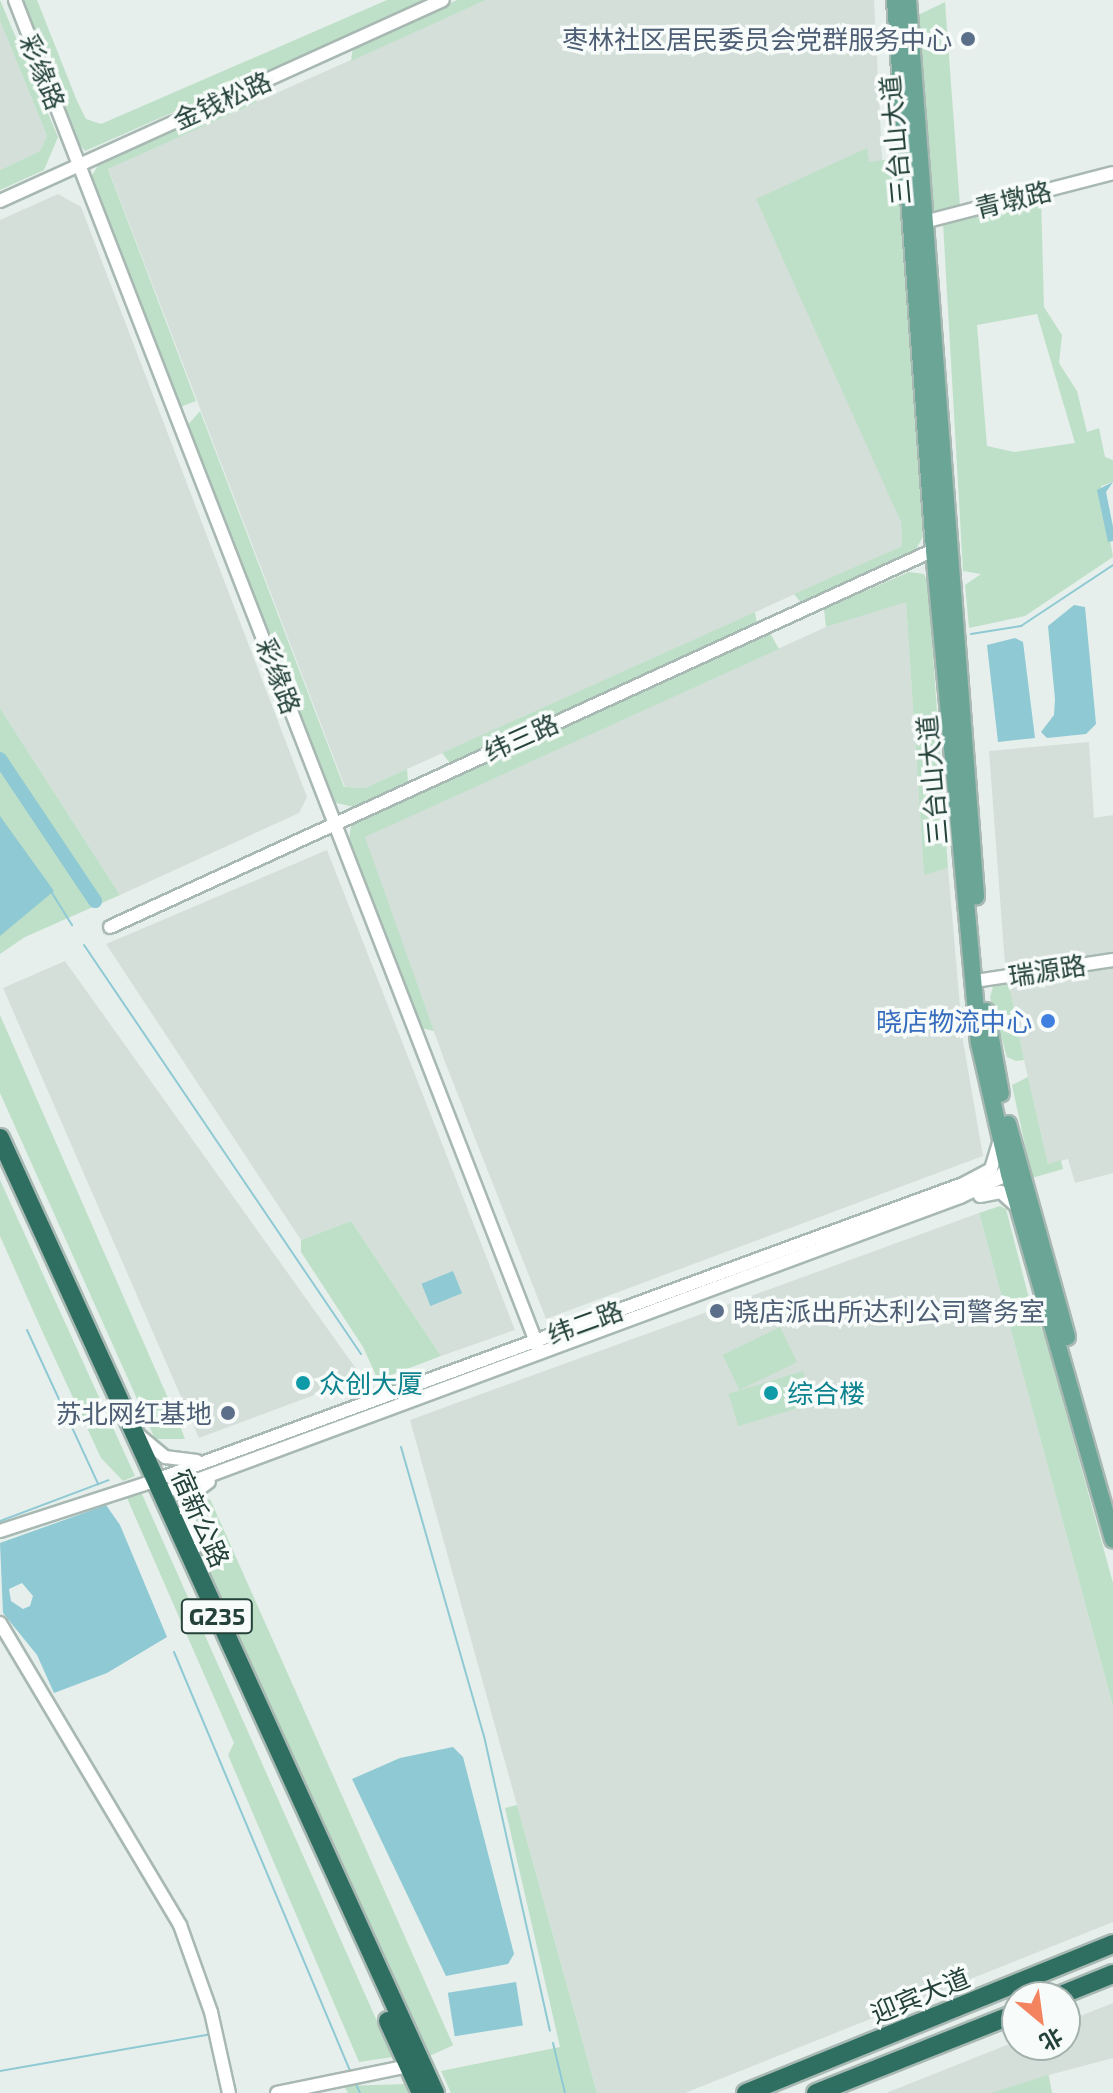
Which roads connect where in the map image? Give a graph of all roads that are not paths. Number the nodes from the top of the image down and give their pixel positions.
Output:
1 (15, 0) edge
2 (443, 0) edge
3 (895, 0) edge
4 (908, 0) edge
5 (79, 165) junction
6 (1113, 173) edge
7 (0, 201) edge
8 (919, 223) junction
9 (934, 550) junction
10 (335, 821) junction
11 (110, 927) dead end
12 (1113, 960) edge
13 (982, 980) junction
14 (0, 1138) edge
15 (1006, 1138) junction
16 (0, 1166) edge
17 (1007, 1166) junction
18 (1020, 1214) junction
19 (893, 1222) junction
20 (538, 1346) junction
21 (133, 1430) junction
22 (254, 1444) junction
23 (243, 1463) junction
24 (154, 1486) junction
25 (1113, 1506) edge
26 (0, 1531) edge
27 (1113, 1540) edge
28 (0, 1623) edge
29 (229, 1641) junction
30 (1113, 1944) edge
31 (1113, 1974) edge
32 (1081, 1987) edge
33 (1001, 2019) edge
34 (409, 2066) junction
35 (229, 2093) edge
36 (277, 2093) edge
37 (421, 2093) edge
38 (435, 2093) edge
39 (746, 2093) edge
40 (816, 2093) edge

1 - 5 street, 彩缘路
2 - 5 street, 金钱松路
3 - 8 main road, 三台山大道
4 - 8 main road, 三台山大道
5 - 7 street, 金钱松路
5 - 10 street, 彩缘路
6 - 8 street, 青墩路
8 - 9 main road, 三台山大道
8 - 13 main road, 三台山大道
9 - 10 street, 纬三路
9 - 15 main road, 三台山大道
10 - 11 street, 纬三路
10 - 20 street, 彩缘路
12 - 13 street, 瑞源路
13 - 15 main road, 三台山大道
14 - 21 highway, 宿新公路 / G235
15 - 17 main road, 三台山大道
15 - 20 street, 纬二路
15 - 25 main road, 三台山大道
16 - 24 highway, 宿新公路 / G235
17 - 18 main road, 三台山大道
17 - 19 street, 纬二路
18 - 19 street
18 - 27 main road, 三台山大道
19 - 20 street, 纬二路
20 - 22 street, 纬二路
20 - 23 street, 纬二路
21 - 22 street
21 - 24 highway, 宿新公路 / G235
22 - 24 street, 纬二路
23 - 24 street, 纬二路
23 - 29 street
24 - 26 street
24 - 29 highway, 宿新公路 / G235
24 - 34 highway, 宿新公路 / G235
28 - 35 street
29 - 38 highway, 宿新公路 / G235
30 - 39 highway, 迎宾大道
31 - 32 highway
33 - 40 highway, 迎宾大道
34 - 36 street
34 - 37 highway, 宿新公路 / G235

